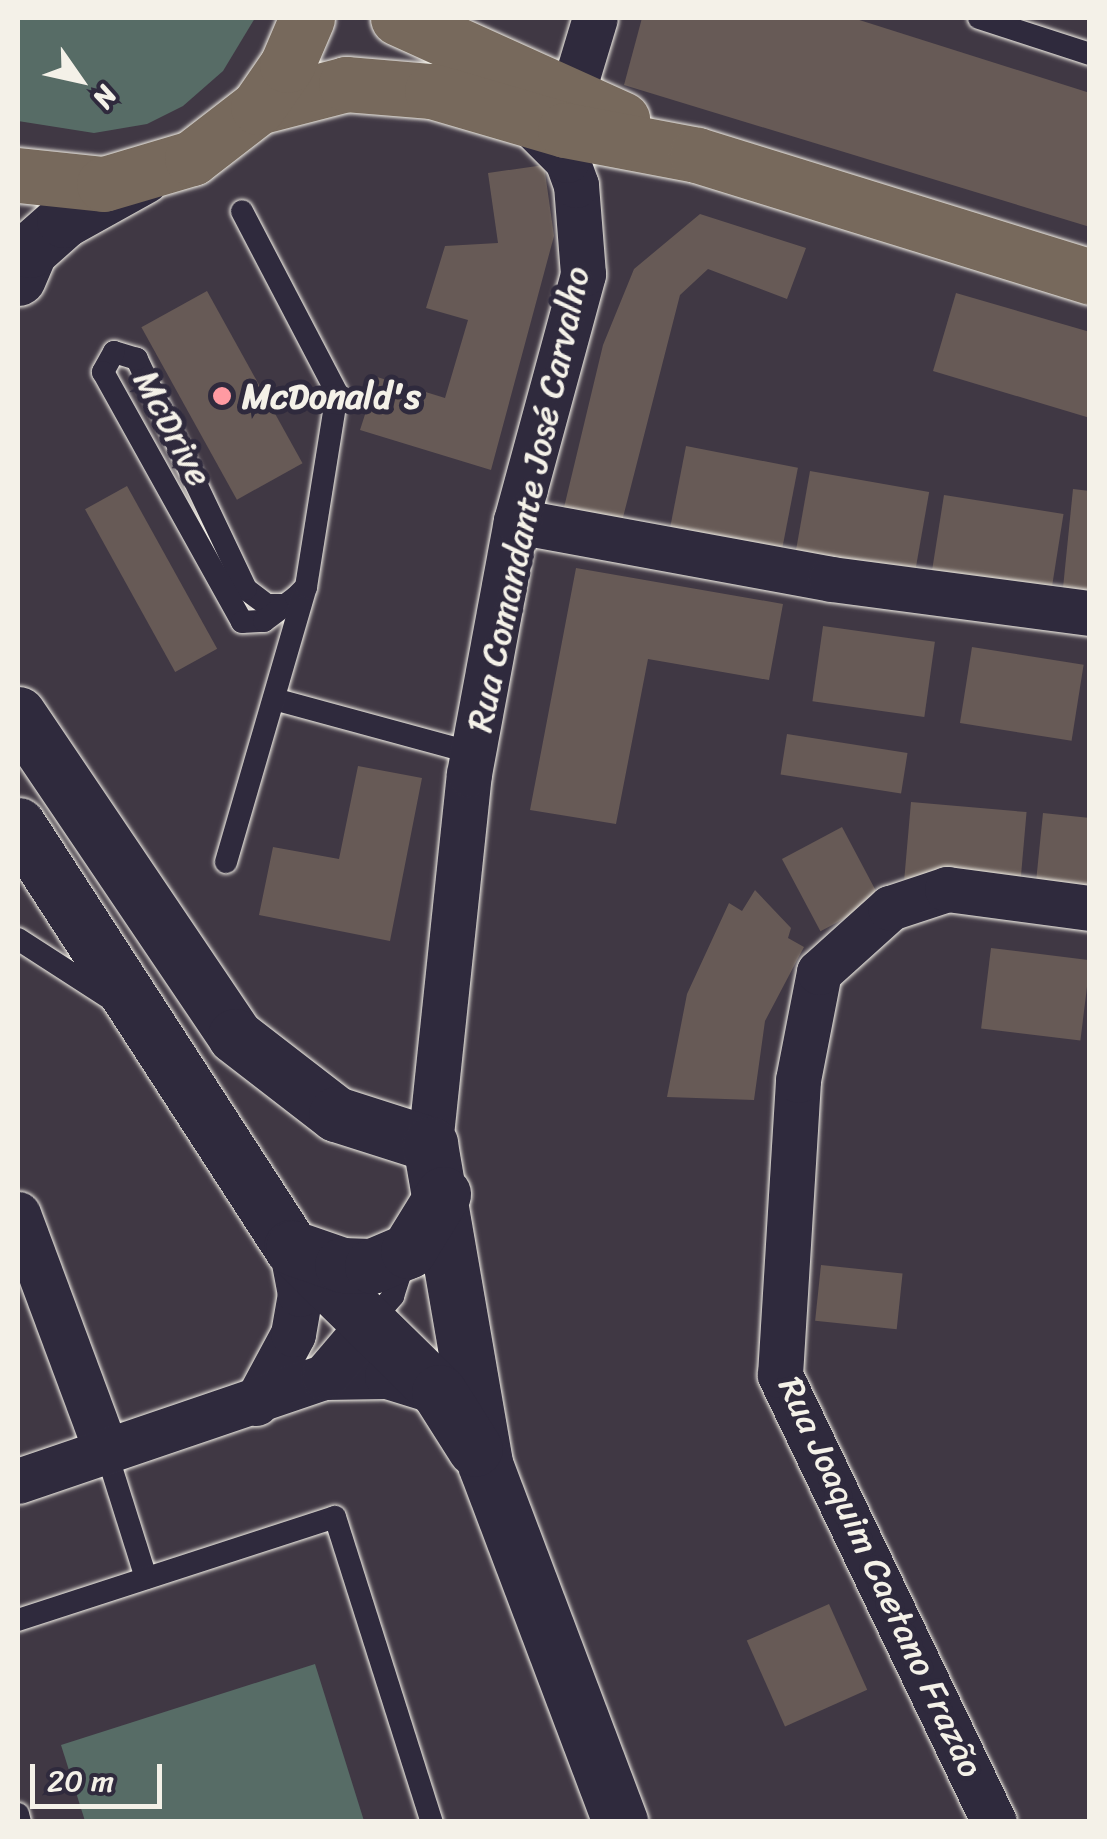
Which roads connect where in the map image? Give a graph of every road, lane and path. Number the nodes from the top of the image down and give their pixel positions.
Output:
1 (307, 18) edge
2 (398, 18) edge
3 (596, 18) edge
4 (979, 18) edge
5 (1024, 25) edge
6 (1090, 54) edge
7 (549, 106) junction
8 (258, 107) junction
9 (18, 175) edge
10 (143, 176) junction
11 (242, 211) dead end
12 (1090, 276) edge
13 (18, 278) edge
14 (516, 522) junction
15 (306, 587) junction
16 (284, 605) junction
17 (1090, 613) edge
18 (274, 699) junction
19 (18, 714) edge
20 (473, 753) junction
21 (18, 825) edge
22 (226, 862) dead end
23 (1090, 908) edge
24 (18, 939) edge
25 (152, 1025) junction
26 (437, 1169) junction
27 (18, 1214) edge
28 (291, 1248) junction
29 (408, 1251) junction
30 (369, 1324) junction
31 (324, 1377) junction
32 (439, 1392) junction
33 (256, 1403) junction
34 (106, 1451) junction
35 (485, 1464) junction
36 (18, 1481) edge
37 (146, 1578) junction
38 (18, 1620) edge
39 (18, 1814) edge
40 (20, 1822) edge
41 (432, 1822) edge
42 (620, 1822) edge
43 (994, 1822) edge

1 - 8 main road
2 - 7 main road
3 - 7 street
4 - 5 lane
5 - 6 lane
7 - 8 main road
7 - 12 main road
7 - 14 street, Rua Comandante José Carvalho
8 - 10 main road
9 - 10 main road
10 - 13 street
11 - 15 lane
14 - 17 street
14 - 20 street, Rua Comandante José Carvalho
15 - 16 lane, McDrive
15 - 18 lane
16 - 16 lane, McDrive
18 - 20 lane
18 - 22 lane
19 - 26 street
20 - 26 street, Rua Comandante José Carvalho
21 - 25 street, Rua Comandante José Carvalho
23 - 43 street, Rua Joaquim Caetano Frazão
24 - 25 lane
25 - 28 street, Rua Comandante José Carvalho
26 - 29 street, Rua Comandante José Carvalho
26 - 35 street, Rua Comandante José Carvalho
27 - 34 street
28 - 29 street
28 - 30 street, Rua Comandante José Carvalho
28 - 33 street
29 - 30 lane
30 - 31 street
30 - 32 street, Rua Comandante José Carvalho
31 - 32 street
31 - 33 street
32 - 35 street, Rua Comandante José Carvalho
33 - 34 street
34 - 36 street
34 - 37 lane
35 - 42 street, Rua Comandante José Carvalho
37 - 38 lane
37 - 41 lane
39 - 40 lane

